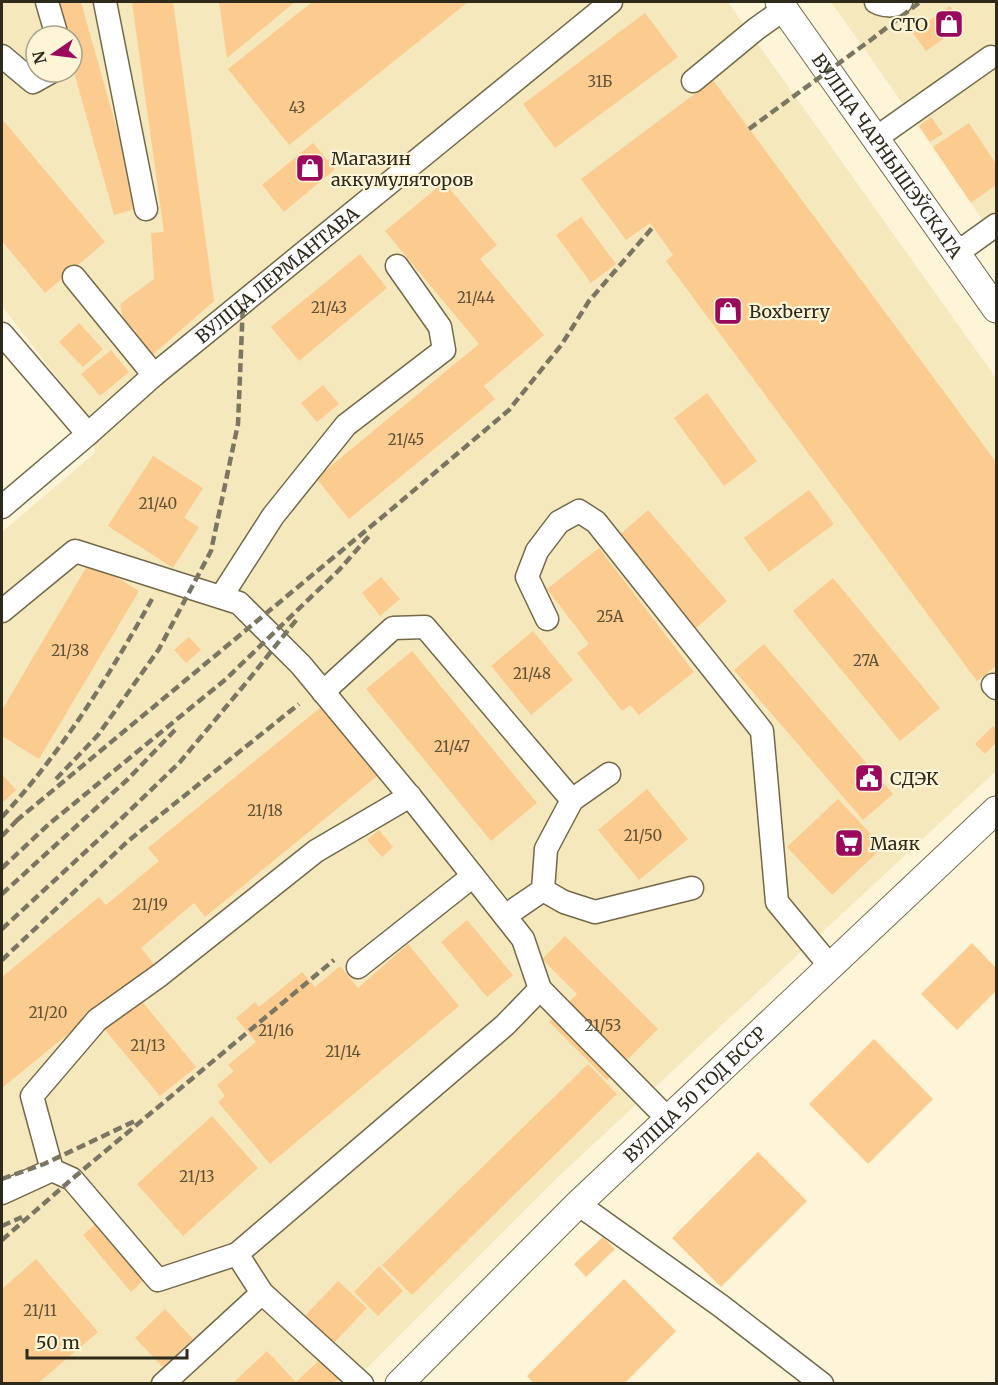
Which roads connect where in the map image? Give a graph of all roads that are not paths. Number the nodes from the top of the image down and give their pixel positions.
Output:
1 (47, 2) edge
2 (105, 2) edge
3 (611, 2) edge
4 (876, 2) edge
5 (901, 2) edge
6 (781, 5) edge
7 (53, 24) edge
8 (2, 56) edge
9 (991, 57) dead end
10 (24, 74) edge
11 (693, 81) dead end
12 (876, 138) junction
13 (147, 208) dead end
14 (996, 225) edge
15 (957, 253) junction
16 (398, 266) dead end
17 (74, 278) dead end
18 (996, 309) edge
19 (2, 334) edge
20 (154, 375) junction
21 (88, 434) junction
22 (2, 507) edge
23 (221, 597) junction
24 (2, 611) edge
25 (547, 619) dead end
26 (323, 692) junction
27 (609, 774) dead end
28 (410, 796) junction
29 (572, 800) junction
30 (996, 810) edge
31 (473, 876) junction
32 (692, 888) dead end
33 (543, 890) junction
34 (505, 916) junction
35 (830, 966) junction
36 (358, 967) dead end
37 (540, 989) junction
38 (668, 1119) junction
39 (52, 1170) junction
40 (2, 1193) edge
41 (578, 1204) junction
42 (237, 1254) junction
43 (262, 1293) junction
44 (164, 1383) edge
45 (362, 1383) edge
46 (399, 1383) edge
47 (822, 1383) edge

1 - 7 street
2 - 13 street
3 - 20 street, ВУЛІЦА ЛЕРМАНТАВА
4 - 5 street
6 - 11 street
6 - 12 main road, ВУЛІЦА ЧАРНЫШЭЎСКАГА
8 - 10 street
9 - 12 street
12 - 15 main road, ВУЛІЦА ЧАРНЫШЭЎСКАГА
14 - 15 street
15 - 18 main road, ВУЛІЦА ЧАРНЫШЭЎСКАГА
16 - 23 street
17 - 20 street
19 - 21 street
20 - 21 street, ВУЛІЦА ЛЕРМАНТАВА
21 - 22 street, ВУЛІЦА ЛЕРМАНТАВА
23 - 24 street
23 - 26 street
25 - 35 street
26 - 28 street
26 - 29 street
27 - 29 street
28 - 31 street
28 - 39 street
29 - 33 street
30 - 35 main road, ВУЛІЦА 50 ГОД БССР
31 - 34 street
31 - 36 street
32 - 33 street
33 - 34 street
34 - 37 street
35 - 38 main road, ВУЛІЦА 50 ГОД БССР
37 - 38 street
37 - 42 street
38 - 41 main road, ВУЛІЦА 50 ГОД БССР
39 - 40 street
39 - 42 street
41 - 46 main road, ВУЛІЦА 50 ГОД БССР
41 - 47 street
42 - 43 street
43 - 44 street
43 - 45 street

